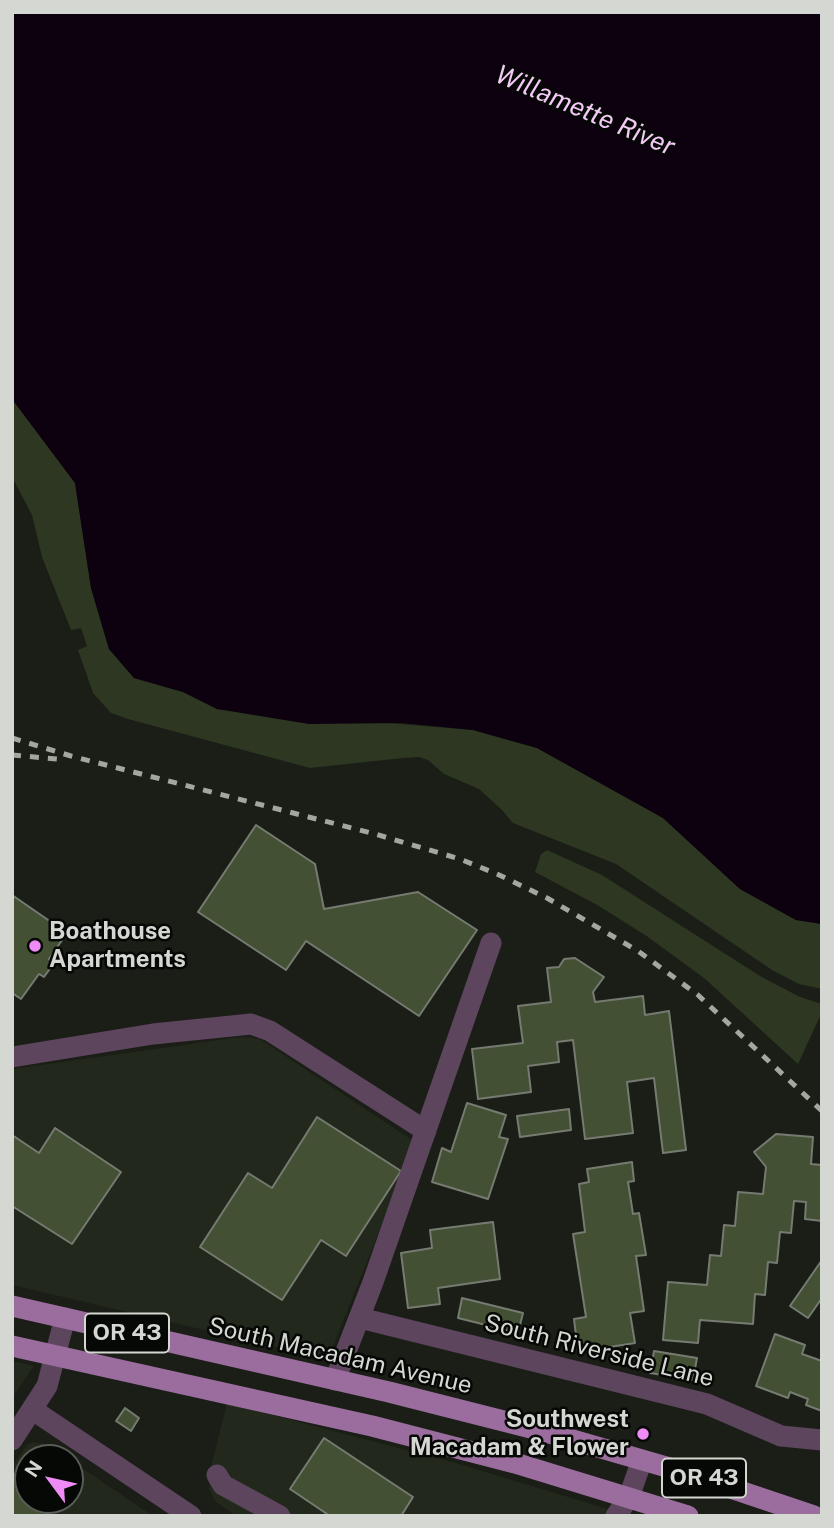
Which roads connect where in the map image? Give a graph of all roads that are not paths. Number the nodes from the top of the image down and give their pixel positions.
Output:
1 (491, 943) dead end
2 (12, 1057) edge
3 (426, 1131) junction
4 (12, 1306) edge
5 (65, 1318) junction
6 (360, 1318) junction
7 (12, 1346) edge
8 (54, 1356) junction
9 (335, 1380) junction
10 (33, 1410) junction
11 (12, 1440) edge
12 (822, 1440) edge
13 (642, 1460) junction
14 (217, 1475) dead end
15 (629, 1497) junction
16 (191, 1516) edge
17 (280, 1516) edge
18 (616, 1516) edge
19 (688, 1516) edge
20 (814, 1516) edge

1 - 3 street
2 - 3 street
3 - 6 street
4 - 5 main road, South Macadam Avenue / OR 43
5 - 8 street
5 - 9 main road, South Macadam Avenue / OR 43
6 - 9 street
6 - 12 street, South Riverside Lane
7 - 8 main road, OR 43
8 - 10 street
8 - 15 main road, OR 43
9 - 13 main road, South Macadam Avenue / OR 43
10 - 11 street
10 - 16 street
13 - 15 street
13 - 20 main road, South Macadam Avenue / OR 43
14 - 17 street
15 - 18 street
15 - 19 main road, OR 43

